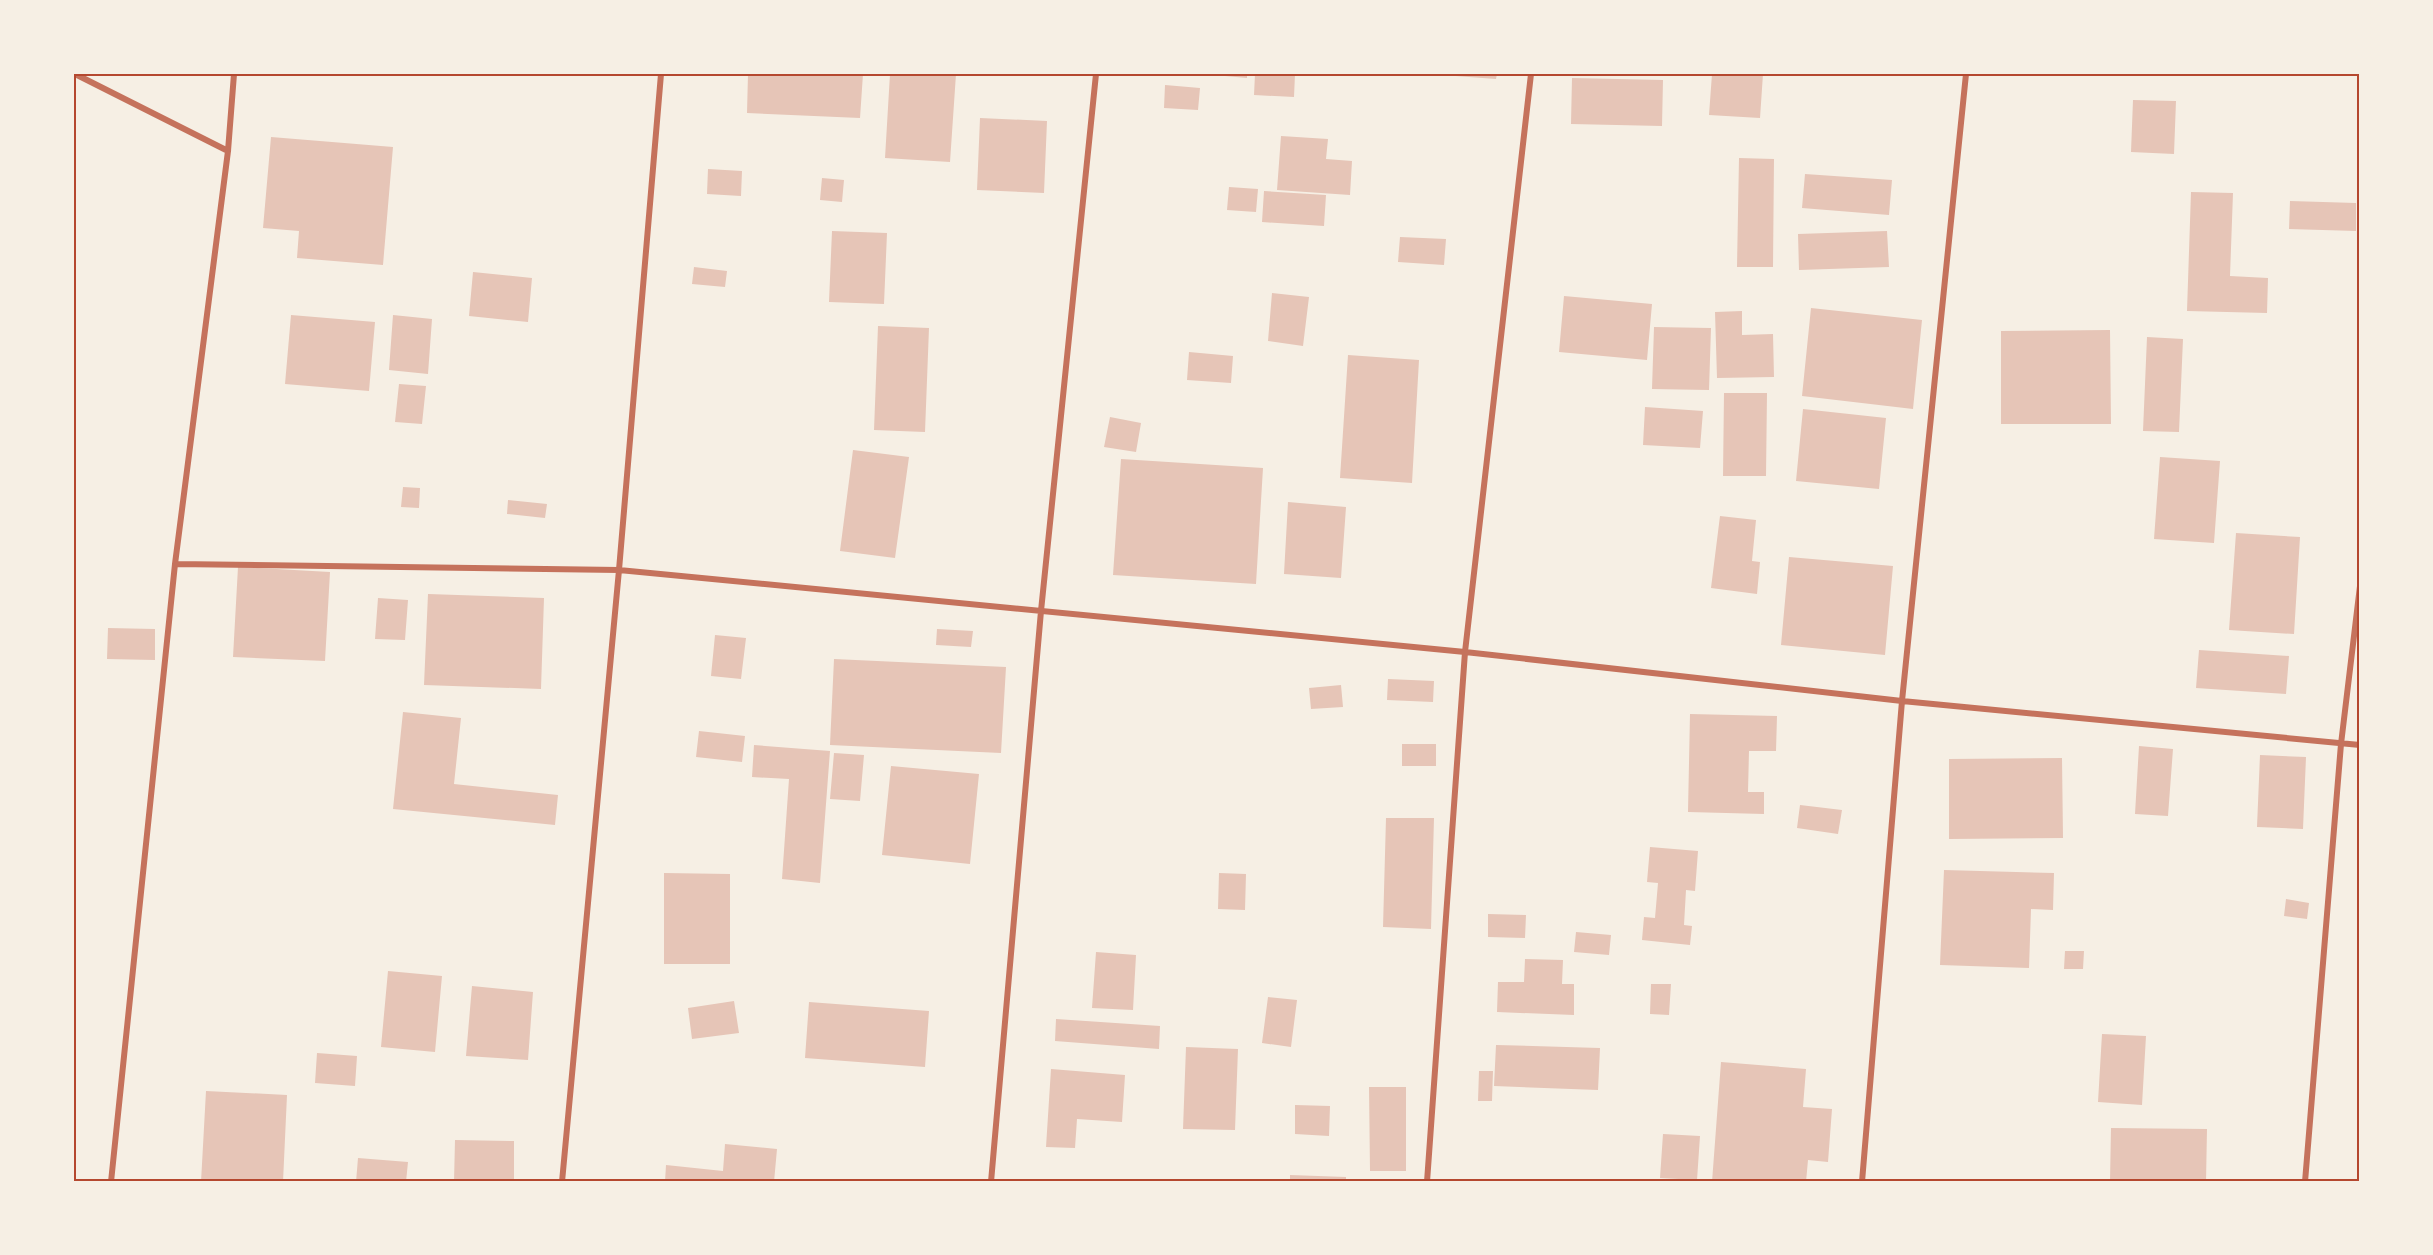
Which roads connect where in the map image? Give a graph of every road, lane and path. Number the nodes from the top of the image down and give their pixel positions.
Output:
1 (75, 74) edge
2 (234, 74) edge
3 (661, 74) edge
4 (1096, 74) edge
5 (1531, 74) edge
6 (1966, 74) edge
7 (228, 151) junction
8 (175, 564) junction
9 (619, 570) junction
10 (2360, 586) edge
11 (1041, 611) junction
12 (1465, 652) junction
13 (1902, 701) junction
14 (2341, 744) junction
15 (2360, 746) edge
16 (111, 1182) edge
17 (562, 1182) edge
18 (991, 1182) edge
19 (1427, 1182) edge
20 (1862, 1182) edge
21 (2305, 1182) edge

1 - 7 street
2 - 7 street
3 - 9 street
4 - 11 street
5 - 12 street
6 - 13 street
7 - 8 street
8 - 9 street
8 - 16 street
9 - 11 street
9 - 17 street
10 - 14 street
11 - 12 street
11 - 18 street
12 - 13 street
12 - 19 street
13 - 14 street
13 - 20 street
14 - 15 street
14 - 21 street

